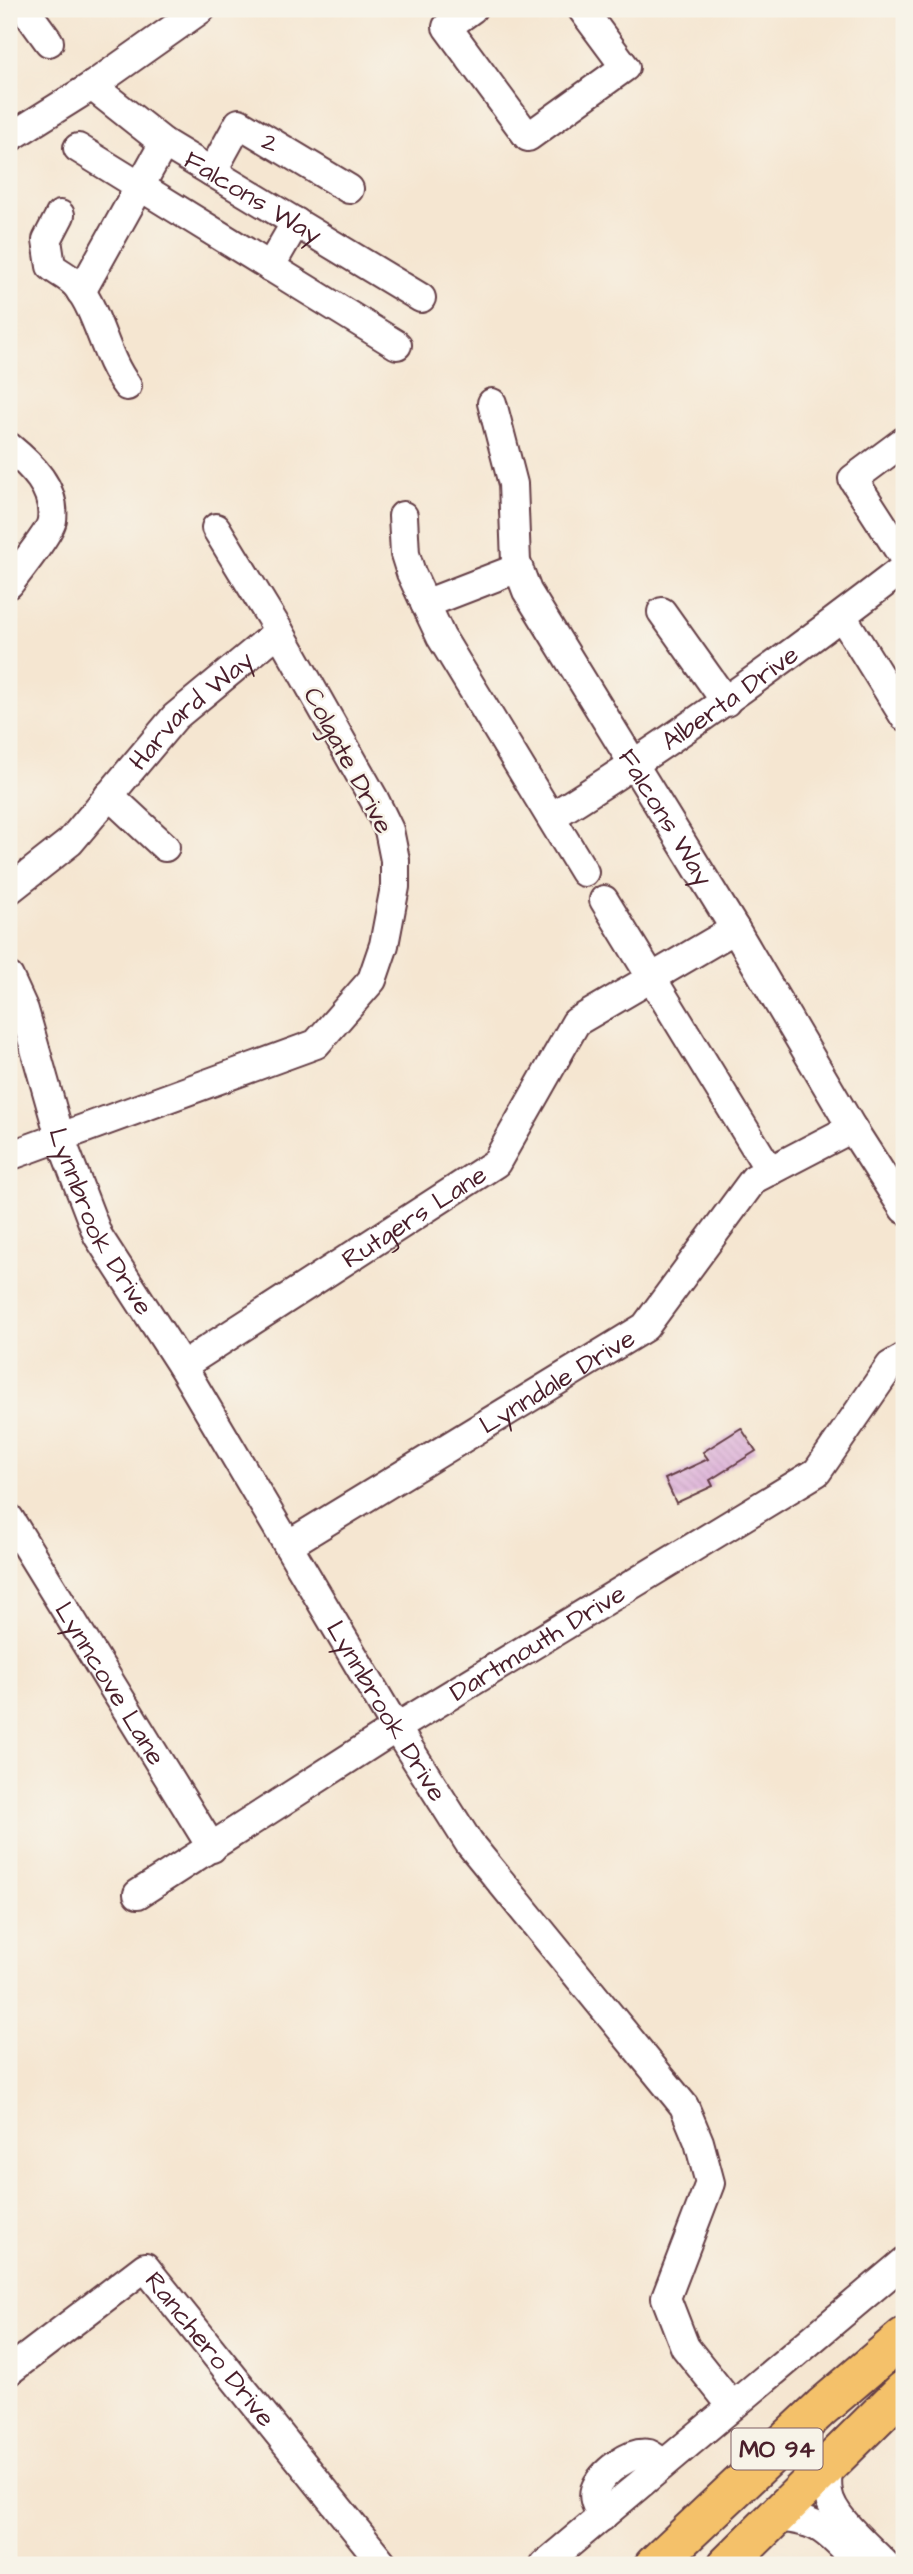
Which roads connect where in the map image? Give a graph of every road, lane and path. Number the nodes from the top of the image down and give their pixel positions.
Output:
1 (25, 9) edge
2 (201, 9) edge
3 (472, 9) edge
4 (582, 9) edge
5 (49, 41) dead end
6 (92, 86) junction
7 (9, 138) edge
8 (164, 143) junction
9 (78, 148) dead end
10 (212, 172) junction
11 (140, 186) junction
12 (349, 189) dead end
13 (60, 215) dead end
14 (296, 222) junction
15 (270, 267) junction
16 (81, 292) junction
17 (421, 298) dead end
18 (397, 345) dead end
19 (127, 386) dead end
20 (492, 402) dead end
21 (904, 441) edge
22 (9, 447) edge
23 (403, 516) dead end
24 (216, 528) dead end
25 (904, 558) edge
26 (518, 568) junction
27 (904, 568) edge
28 (9, 584) edge
29 (425, 604) junction
30 (662, 612) dead end
31 (842, 616) junction
32 (279, 631) junction
33 (726, 702) junction
34 (904, 716) edge
35 (635, 766) junction
36 (109, 795) junction
37 (551, 817) junction
38 (165, 847) dead end
39 (583, 872) dead end
40 (9, 890) edge
41 (604, 900) dead end
42 (735, 929) junction
43 (9, 977) edge
44 (652, 978) junction
45 (852, 1128) junction
46 (60, 1137) junction
47 (9, 1156) edge
48 (770, 1171) junction
49 (904, 1209) edge
50 (904, 1358) edge
51 (182, 1366) junction
52 (9, 1518) edge
53 (288, 1545) junction
54 (396, 1728) junction
55 (212, 1848) junction
56 (138, 1894) dead end
57 (904, 2262) edge
58 (904, 2337) edge
59 (9, 2371) edge
60 (904, 2390) edge
61 (732, 2406) junction
62 (828, 2464) junction
63 (774, 2518) junction
64 (384, 2565) edge
65 (544, 2565) edge
66 (654, 2565) edge
67 (727, 2565) edge
68 (860, 2565) edge
69 (887, 2565) edge

1 - 5 street
2 - 6 street
3 - 4 street
6 - 7 street
6 - 8 street, Falcons Way
8 - 10 street, Falcons Way
8 - 11 street
9 - 11 street
10 - 12 street, 2
10 - 14 street, Falcons Way
11 - 15 street
11 - 16 street
13 - 16 street
14 - 15 street
14 - 17 street, Falcons Way
15 - 18 street
16 - 19 street
20 - 26 street, Falcons Way
21 - 25 street
22 - 28 street
23 - 29 street
24 - 32 street, Colgate Drive
26 - 29 street
26 - 35 street, Falcons Way
27 - 31 street, Alberta Drive
29 - 37 street
30 - 33 street
31 - 33 street, Alberta Drive
31 - 34 street
32 - 36 street, Harvard Way
32 - 46 street, Colgate Drive
33 - 35 street, Alberta Drive
35 - 37 street, Alberta Drive
35 - 42 street, Falcons Way
36 - 38 street, Harvard Way
36 - 40 street, Harvard Way
37 - 39 street
41 - 44 street
42 - 44 street, Rutgers Lane
42 - 45 street, Falcons Way
43 - 46 street, Lynnbrook Drive
44 - 48 street
44 - 51 street, Rutgers Lane
45 - 48 street, Lynndale Drive
45 - 49 street, Falcons Way
46 - 47 street, Colgate Drive
46 - 51 street, Lynnbrook Drive
48 - 53 street, Lynndale Drive
50 - 54 street, Dartmouth Drive
51 - 53 street, Lynnbrook Drive
52 - 55 street, Lynncove Lane
53 - 54 street, Lynnbrook Drive
54 - 55 street, Dartmouth Drive
54 - 61 street, Lynnbrook Drive
55 - 56 street, Dartmouth Drive
57 - 61 street
58 - 66 highway, MO 94
59 - 64 street, Ranchero Drive
60 - 62 highway, MO 94
61 - 65 street
62 - 63 highway, MO 94
62 - 69 street
63 - 67 highway, MO 94
63 - 68 street

